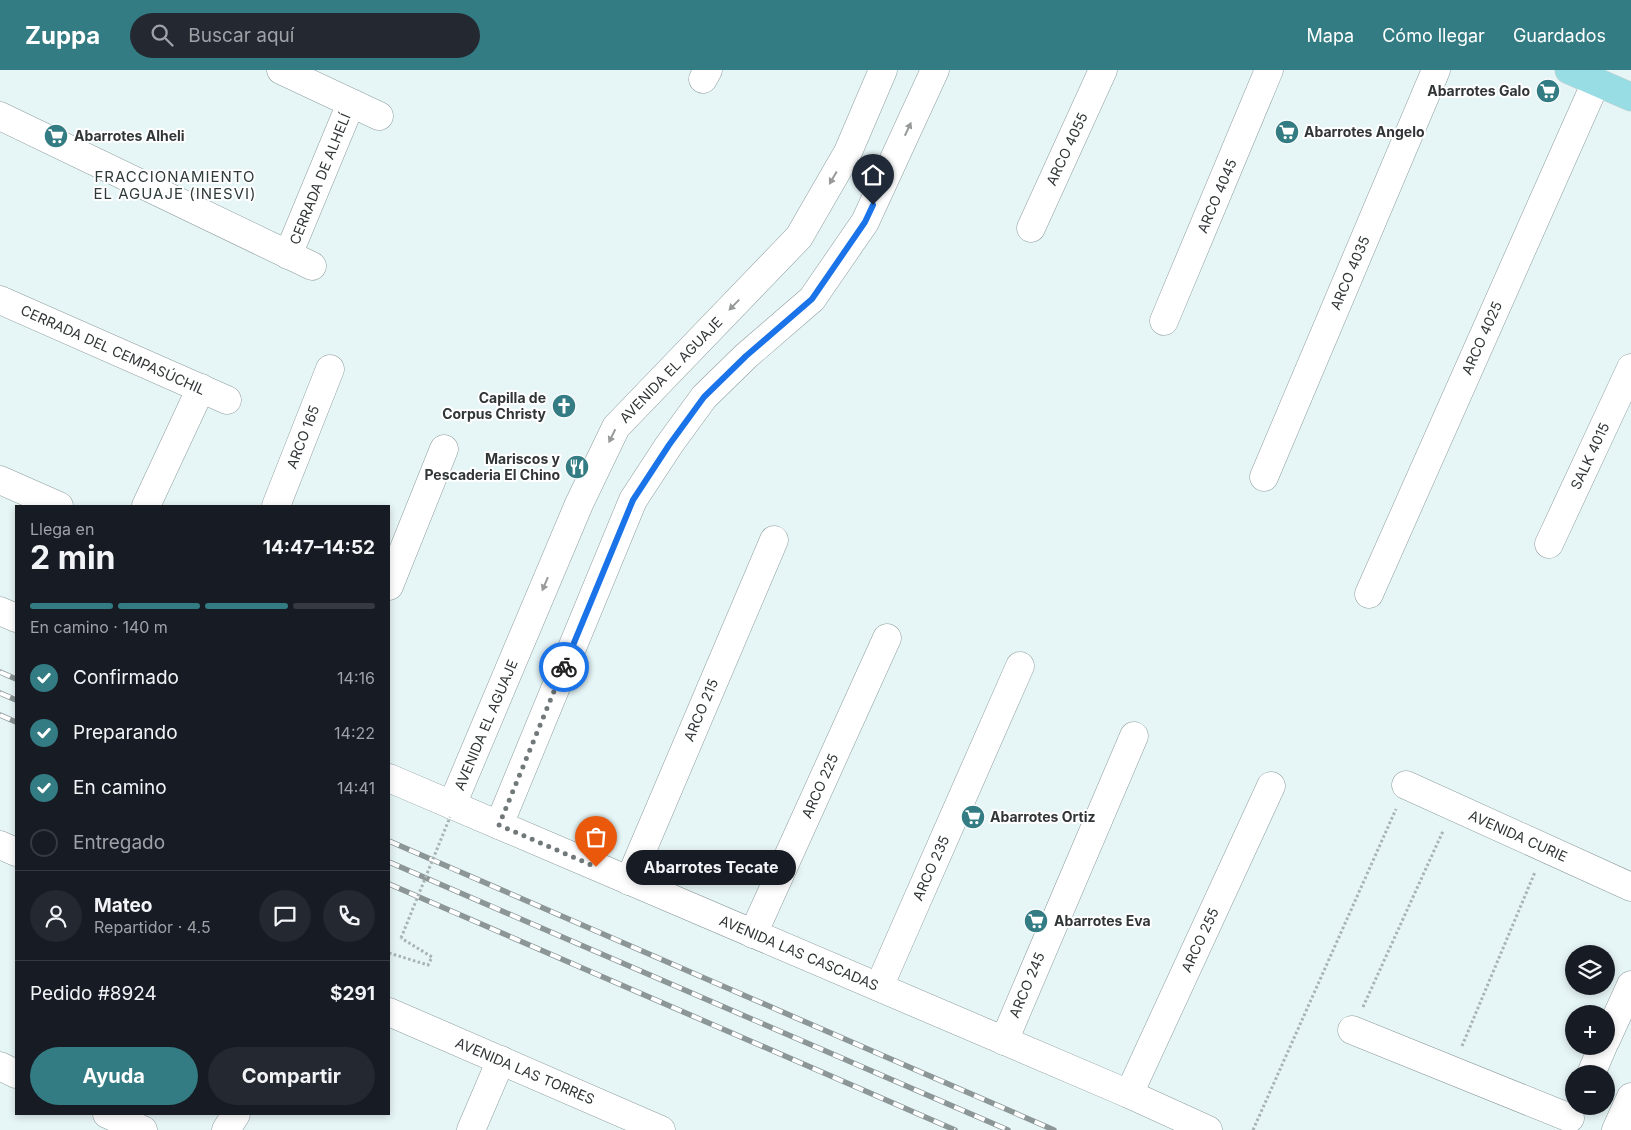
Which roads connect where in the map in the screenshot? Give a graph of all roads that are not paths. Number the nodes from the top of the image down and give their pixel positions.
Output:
1 (281, 70) edge
2 (883, 70) edge
3 (935, 70) edge
4 (1103, 70) edge
5 (1269, 70) edge
6 (1436, 70) edge
7 (1569, 70) edge
8 (1596, 82) junction
9 (1631, 97) edge
10 (351, 103) junction
11 (0, 116) edge
12 (379, 116) dead end
13 (1031, 228) dead end
14 (0, 300) edge
15 (1164, 321) dead end
16 (1631, 368) edge
17 (330, 369) dead end
18 (201, 388) junction
19 (227, 400) dead end
20 (444, 448) dead end
21 (1264, 477) dead end
22 (0, 480) edge
23 (57, 505) edge
24 (146, 505) edge
25 (276, 505) edge
26 (774, 540) dead end
27 (1550, 544) dead end
28 (390, 583) edge
29 (1369, 594) dead end
30 (0, 610) edge
31 (15, 618) edge
32 (886, 638) dead end
33 (1020, 666) dead end
34 (1134, 736) dead end
35 (390, 779) edge
36 (1406, 785) road end
37 (1270, 786) dead end
38 (451, 811) junction
39 (499, 825) junction
40 (0, 845) edge
41 (15, 852) edge
42 (628, 881) junction
43 (1631, 887) edge
44 (753, 934) junction
45 (1631, 985) edge
46 (879, 988) junction
47 (390, 1012) edge
48 (1615, 1020) edge
49 (1352, 1030) road end
50 (1004, 1040) junction
51 (501, 1060) junction
52 (0, 1066) edge
53 (15, 1074) edge
54 (1129, 1094) junction
55 (1631, 1097) edge
56 (109, 1115) edge
57 (235, 1115) edge
58 (1571, 1118) edge
59 (144, 1130) edge
60 (226, 1130) edge
61 (471, 1130) edge
62 (661, 1130) edge
63 (1208, 1130) edge
64 (1616, 1130) edge

1 - 10 street, CERRADA DE ALHELÍ
2 -> 38 street, AVENIDA EL AGUAJE
39 -> 3 street
4 - 13 street, ARCO 4055
5 - 15 street, ARCO 4045
6 - 21 street, ARCO 4035
7 - 8 main road
8 - 9 main road
8 - 29 street, ARCO 4025
10 - 11 street, CERRADA DE ALHELÍ
10 - 12 street, CERRADA DE ALHELÍ
14 - 18 street, CERRADA DEL CEMPASÚCHIL
16 - 27 street, SALK 4015
17 - 25 street, ARCO 165
18 - 19 street, CERRADA DEL CEMPASÚCHIL
18 - 24 street
20 - 28 street
22 - 23 street
26 - 42 street, ARCO 215
30 - 31 street
32 - 44 street, ARCO 225
33 - 46 street, ARCO 235
34 - 50 street, ARCO 245
35 - 38 street, AVENIDA LAS CASCADAS
36 - 43 street, AVENIDA CURIE
37 - 54 street, ARCO 255
38 - 39 street, AVENIDA LAS CASCADAS
39 - 42 street, AVENIDA LAS CASCADAS
40 - 41 street
42 - 44 street, AVENIDA LAS CASCADAS
44 - 46 street, AVENIDA LAS CASCADAS
45 - 48 street
46 - 50 street, AVENIDA LAS CASCADAS
47 - 51 street, AVENIDA LAS TORRES
49 - 58 street
50 - 54 street, AVENIDA LAS CASCADAS
51 - 61 street
51 - 62 street, AVENIDA LAS TORRES
52 - 53 street
54 - 63 street, AVENIDA LAS CASCADAS
55 - 64 street
56 - 59 street
57 - 60 street

